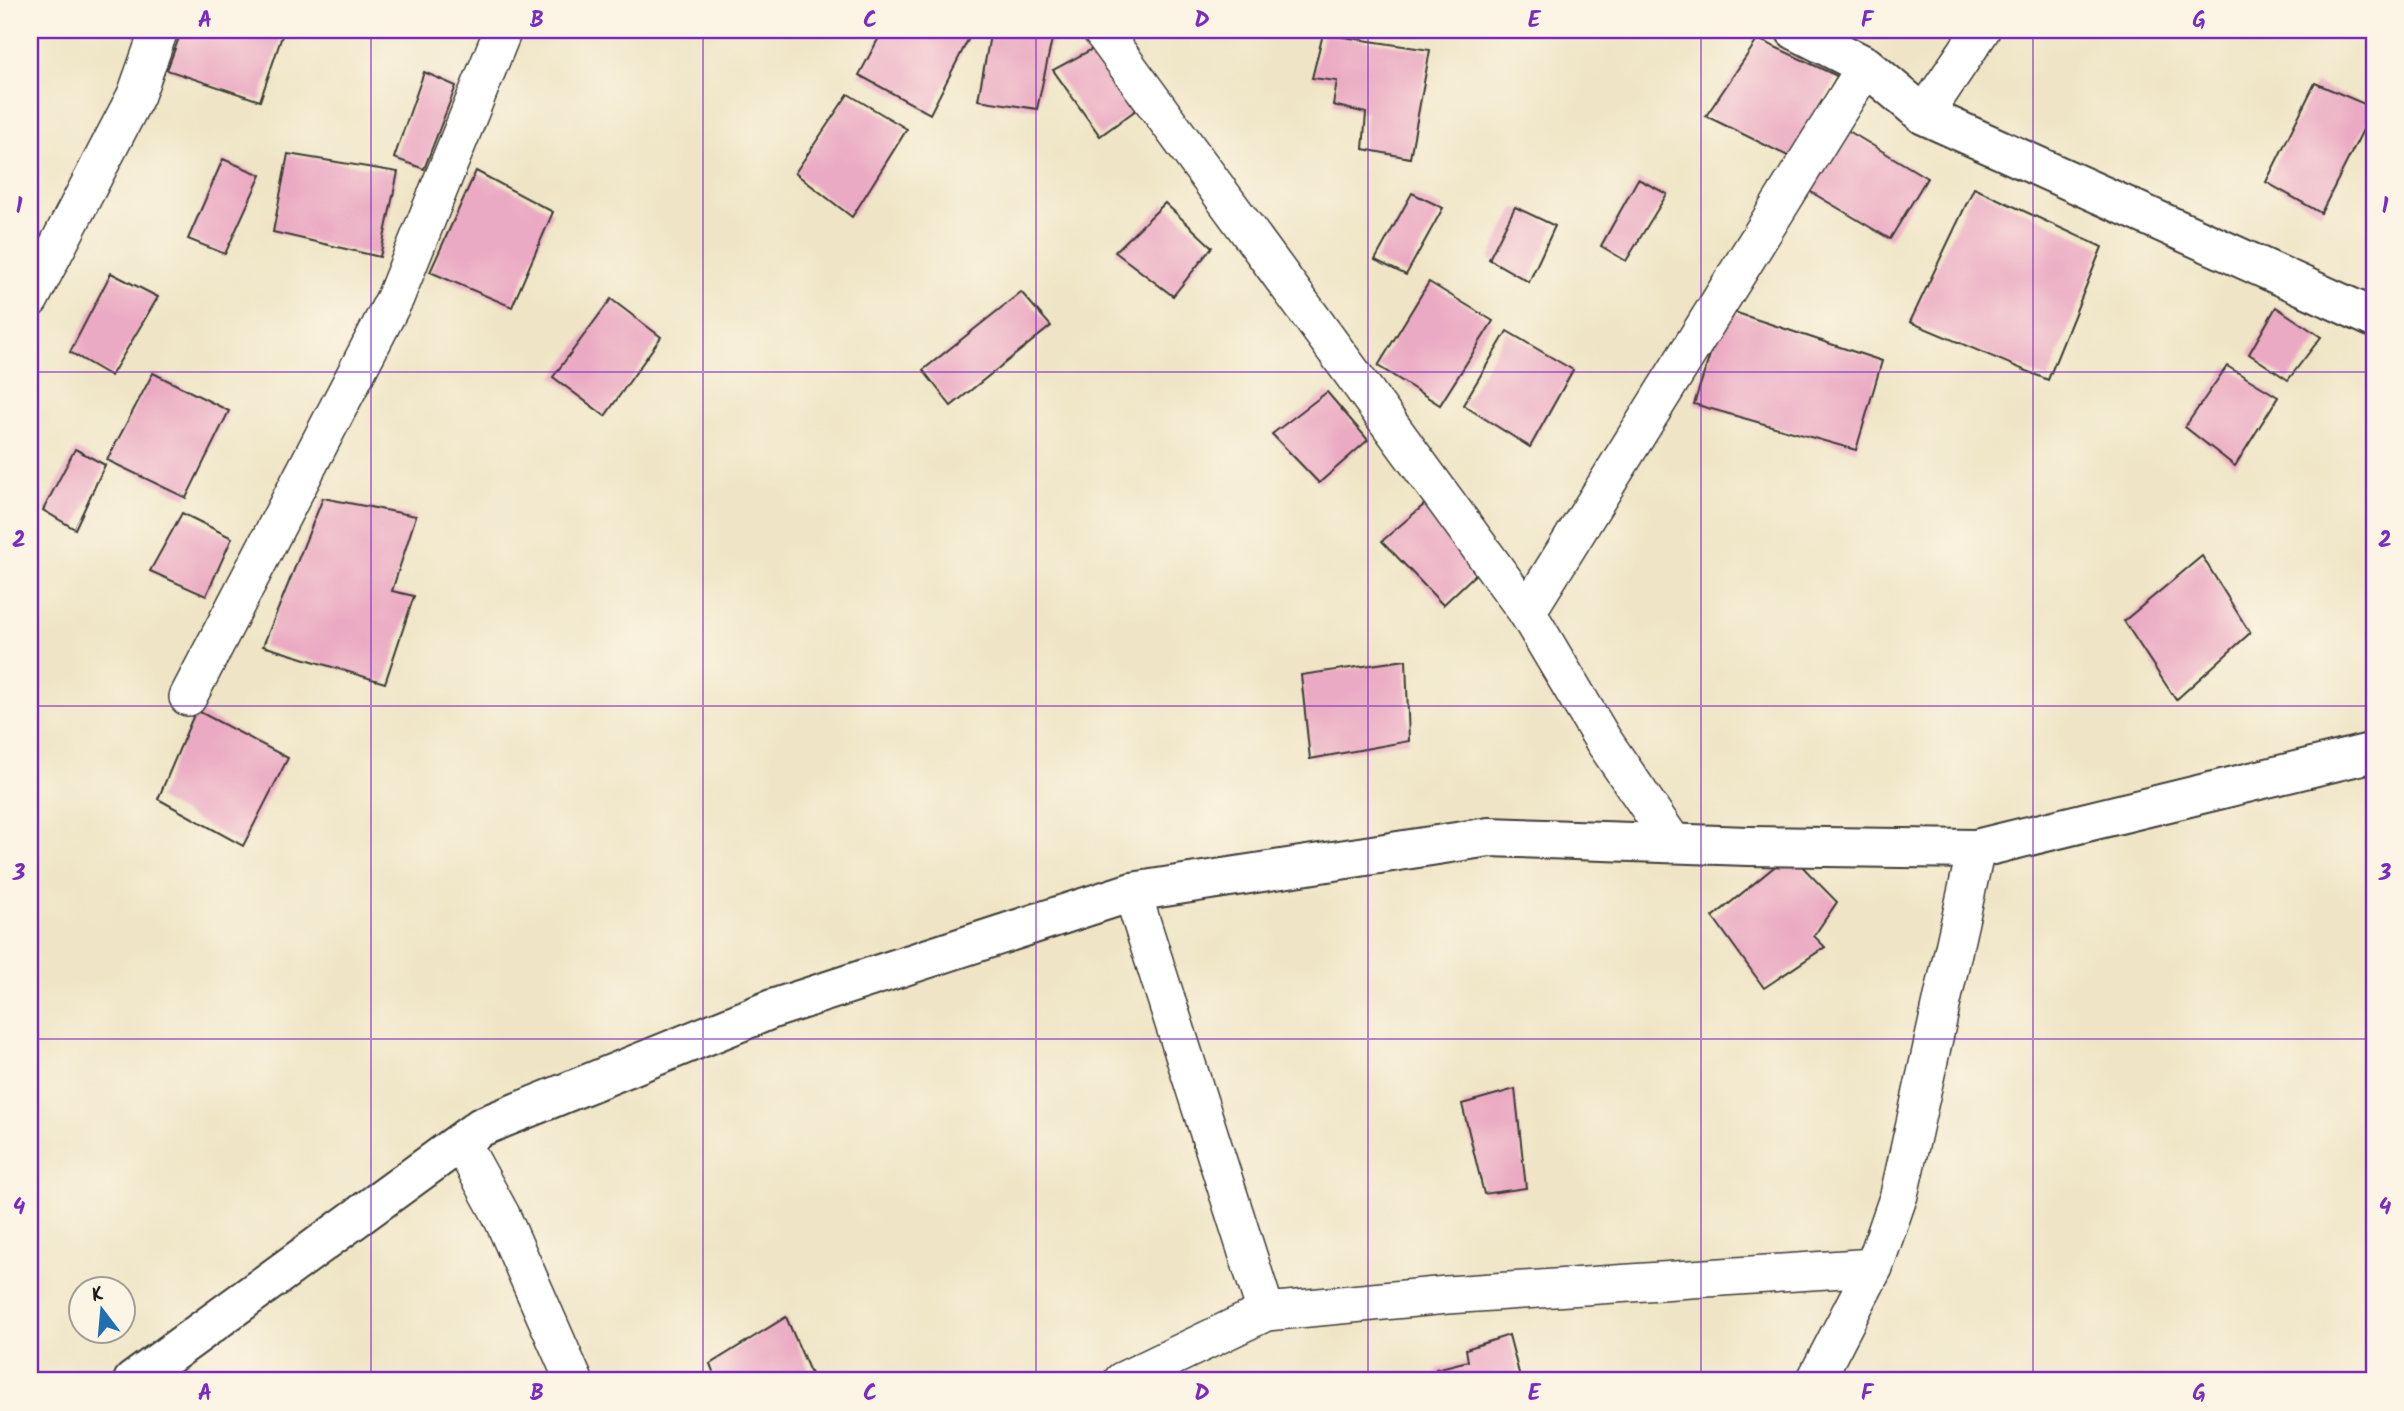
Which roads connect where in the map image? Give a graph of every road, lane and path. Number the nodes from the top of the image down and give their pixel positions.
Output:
1 (159, 30) edge
2 (503, 30) edge
3 (1101, 30) edge
4 (1795, 30) edge
5 (1981, 30) edge
6 (1866, 66) junction
7 (1924, 115) junction
8 (30, 299) edge
9 (2374, 318) edge
10 (1527, 612) junction
11 (188, 697) dead end
12 (2374, 752) edge
13 (1674, 844) junction
14 (1976, 849) junction
15 (1132, 892) junction
16 (461, 1142) junction
17 (1874, 1267) junction
18 (1266, 1312) junction
19 (133, 1381) edge
20 (574, 1381) edge
21 (1122, 1381) edge
22 (1815, 1381) edge

1 - 8 street
2 - 11 street
3 - 10 street
4 - 6 street
5 - 7 street
6 - 7 street
6 - 10 street
7 - 9 street
10 - 13 street
12 - 14 street
13 - 14 street
13 - 15 street
14 - 17 street
15 - 16 street
15 - 18 street
16 - 19 street
16 - 20 street
17 - 18 street
17 - 22 street
18 - 21 street

